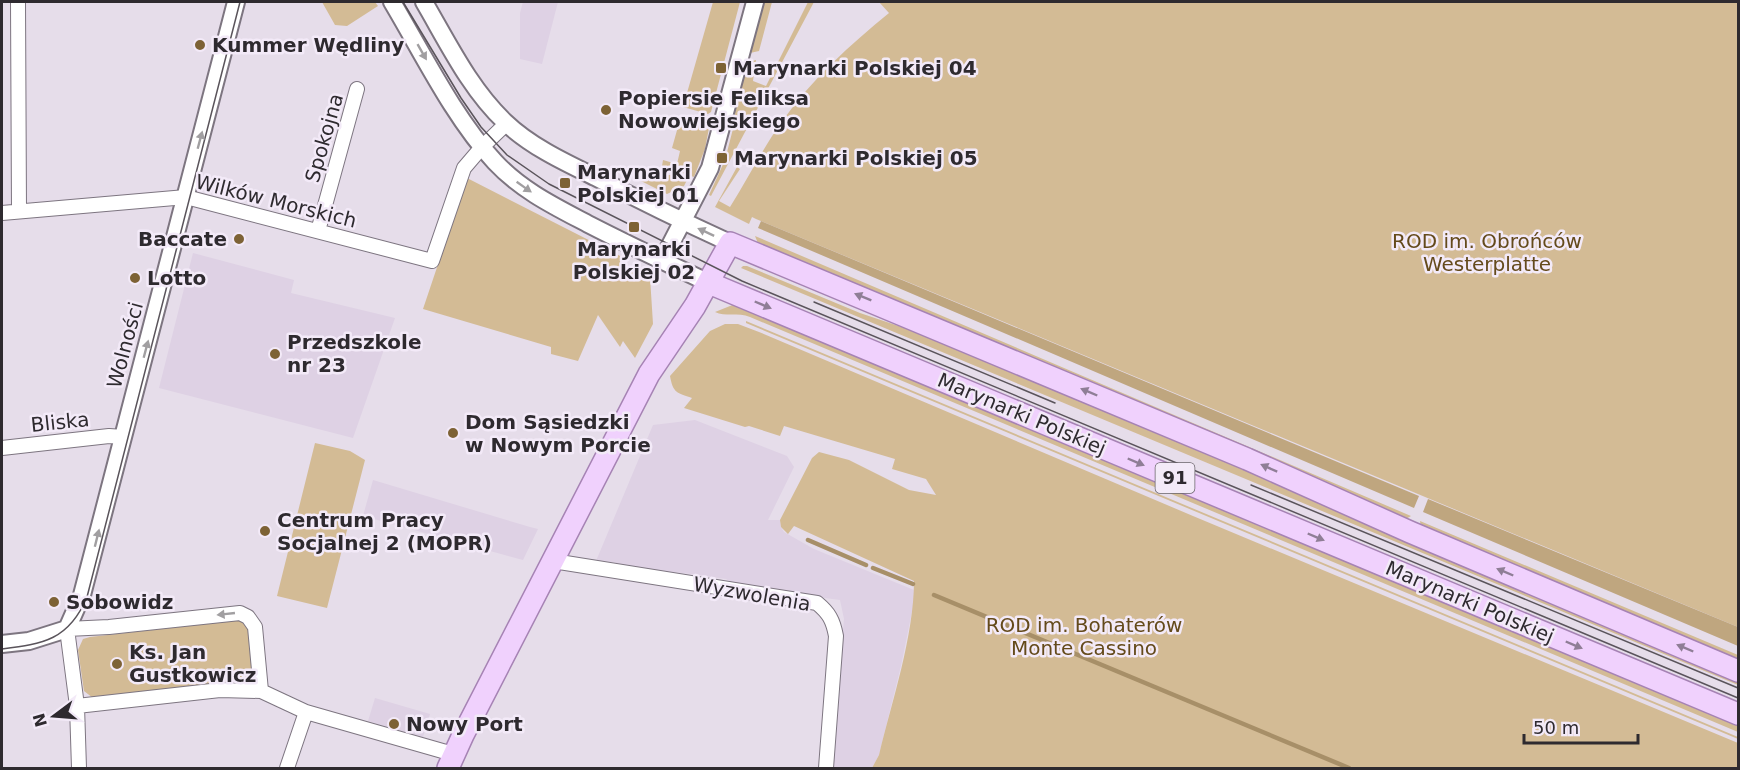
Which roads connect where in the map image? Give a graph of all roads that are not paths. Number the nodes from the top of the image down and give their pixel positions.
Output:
1 (18, 2) edge
2 (236, 2) edge
3 (392, 2) edge
4 (424, 2) edge
5 (755, 2) edge
6 (357, 89) dead end
7 (506, 124) junction
8 (482, 147) junction
9 (186, 197) junction
10 (19, 212) junction
11 (2, 213) edge
12 (683, 221) junction
13 (318, 231) junction
14 (730, 243) junction
15 (662, 261) junction
16 (709, 283) junction
17 (123, 438) junction
18 (2, 448) edge
19 (553, 561) junction
20 (67, 629) junction
21 (2, 645) edge
22 (1738, 671) edge
23 (261, 691) junction
24 (77, 706) junction
25 (306, 712) junction
26 (1738, 714) edge
27 (451, 761) edge
28 (79, 768) edge
29 (287, 768) edge
30 (826, 768) edge

1 - 10 street
9 -> 2 street, Wolności
3 -> 8 street, Marynarki Polskiej / 91
4 - 7 street, Marynarki Polskiej / 91
5 - 12 street
6 - 13 street, Spokojna
7 - 8 street
7 - 12 street, Marynarki Polskiej / 91
8 - 13 street, Wilków Morskich
8 -> 15 street, Marynarki Polskiej / 91
9 - 10 street, Wilków Morskich
9 - 13 street, Wilków Morskich
17 -> 9 street, Wolności
10 - 11 street, Wilków Morskich
14 -> 12 street, Marynarki Polskiej / 91
12 - 15 street
14 - 16 main road
22 -> 14 main road, Marynarki Polskiej / 91
15 - 16 street, Marynarki Polskiej / 91
16 - 19 main road
16 -> 26 main road, Marynarki Polskiej / 91
17 - 18 street, Bliska
20 -> 17 street, Wolności
19 - 27 main road
19 - 30 street, Wyzwolenia
20 - 21 street
23 -> 20 street
20 - 24 street
23 - 24 street
23 - 25 street
24 - 28 street
25 - 27 street
25 - 29 street

